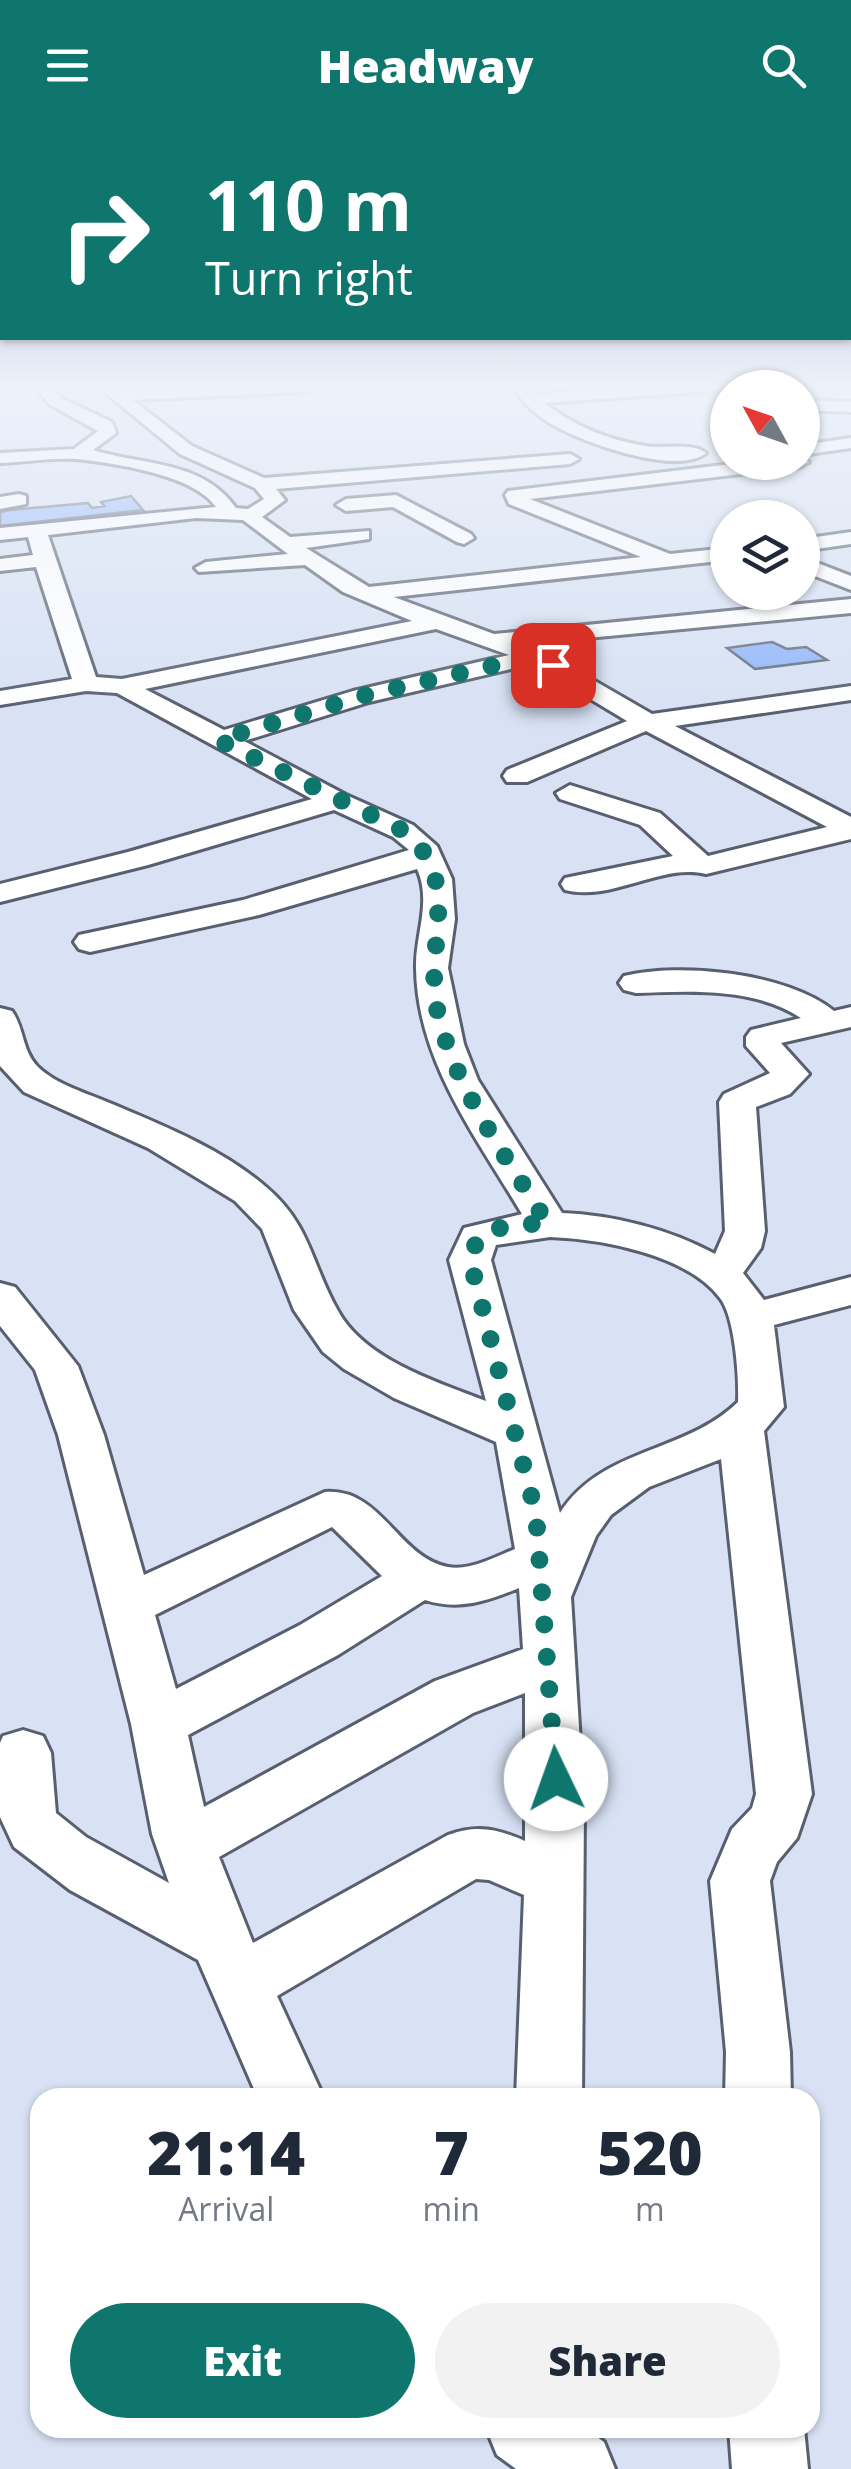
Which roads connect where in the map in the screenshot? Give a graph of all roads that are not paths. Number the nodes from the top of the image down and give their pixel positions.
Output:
1 (217, 494) edge
2 (270, 494) edge
3 (522, 494) edge
4 (324, 507) dead end
5 (288, 510) dead end
6 (257, 523) junction
7 (342, 524) dead end
8 (36, 529) junction
9 (0, 534) edge
10 (362, 535) dead end
11 (464, 538) dead end
12 (851, 538) edge
13 (820, 542) edge
14 (710, 556) edge
15 (851, 557) edge
16 (304, 559) junction
17 (44, 560) junction
18 (667, 560) junction
19 (820, 561) edge
20 (0, 565) edge
21 (206, 568) dead end
22 (820, 571) edge
23 (851, 584) edge
24 (365, 594) junction
25 (851, 606) edge
26 (439, 622) junction
27 (764, 639) dead end
28 (495, 640) junction
29 (664, 648) dead end
30 (544, 660) junction
31 (586, 660) dead end
32 (86, 684) junction
33 (132, 690) junction
34 (851, 693) edge
35 (0, 698) edge
36 (53, 716) dead end
37 (648, 722) junction
38 (218, 740) junction
39 (517, 776) dead end
40 (570, 794) dead end
41 (336, 801) junction
42 (851, 829) edge
43 (427, 857) junction
44 (692, 860) junction
45 (576, 884) dead end
46 (0, 894) edge
47 (90, 942) dead end
48 (636, 983) dead end
49 (0, 1018) edge
50 (839, 1020) edge
51 (548, 1225) junction
52 (720, 1276) junction
53 (851, 1291) edge
54 (0, 1296) edge
55 (748, 1318) junction
56 (741, 1429) junction
57 (514, 1431) junction
58 (420, 1578) junction
59 (543, 1579) junction
60 (128, 1606) junction
61 (549, 1662) junction
62 (158, 1724) junction
63 (23, 1753) dead end
64 (186, 1846) junction
65 (553, 1880) junction
66 (230, 1962) junction
67 (287, 2088) edge
68 (549, 2088) edge
69 (758, 2088) edge
70 (768, 2438) edge
71 (770, 2469) edge

1 - 6 street
2 - 6 street
3 - 18 street
4 - 11 street
5 - 6 street
6 - 7 street
6 - 8 street
6 - 10 street
6 - 16 street
8 - 9 street
8 - 17 street
12 - 13 street
14 - 18 street
15 - 19 street
16 - 21 street
16 - 24 street
17 - 20 street
17 - 32 street
18 - 24 street
22 - 23 street
24 - 26 street
25 - 28 street
26 - 28 street
26 - 33 street
27 - 29 street
28 - 30 street
30 - 31 street
30 - 37 street
30 - 38 street
32 - 33 street
32 - 35 street
33 - 36 street
33 - 38 street
34 - 37 street
37 - 39 street
37 - 42 street
38 - 41 street
40 - 44 street
41 - 43 street
41 - 46 street
42 - 44 street
43 - 47 street
43 - 51 street
44 - 45 street
48 - 50 street
49 - 57 street
50 - 52 street
51 - 52 street
51 - 57 street
52 - 55 street
53 - 55 street
54 - 60 street
55 - 56 street
56 - 59 street
56 - 69 street
57 - 59 street
58 - 59 street
58 - 60 street
58 - 62 street
59 - 61 street
60 - 62 street
61 - 64 street
61 - 65 street
62 - 64 street
63 - 66 street
64 - 66 street
65 - 66 street
65 - 68 street
66 - 67 street
70 - 71 street

